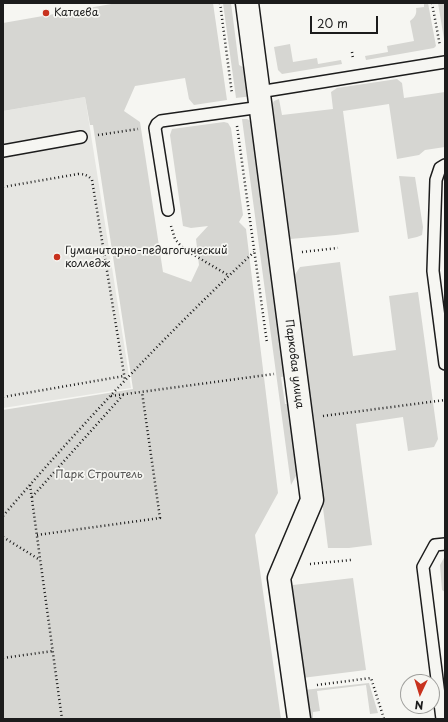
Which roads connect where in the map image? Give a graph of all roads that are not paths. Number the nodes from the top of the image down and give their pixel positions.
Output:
1 (247, 3) edge
2 (445, 62) edge
3 (260, 99) junction
4 (81, 137) road end
5 (3, 151) edge
6 (445, 165) edge
7 (168, 210) road end
8 (445, 364) edge
9 (445, 544) edge
10 (299, 719) edge
11 (442, 719) edge

1 - 3 street, Парковая улица
2 - 3 lane
3 - 7 lane
3 - 10 street, Парковая улица
4 - 5 lane
6 - 8 lane
9 - 11 lane

